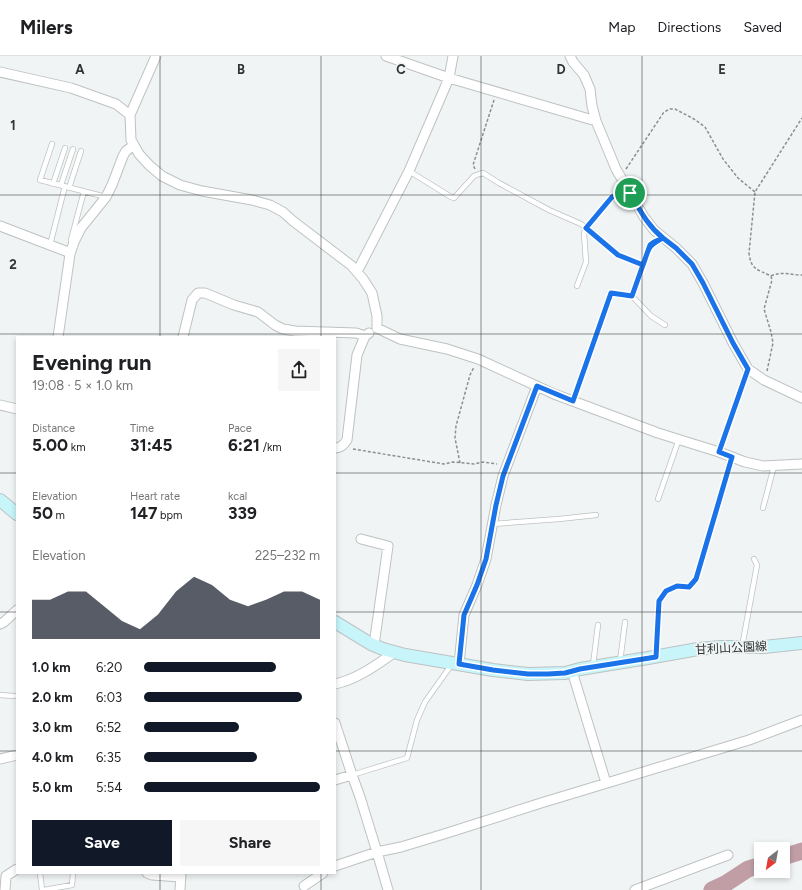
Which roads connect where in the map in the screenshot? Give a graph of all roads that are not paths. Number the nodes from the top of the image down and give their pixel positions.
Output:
1 (156, 56) edge
2 (386, 56) edge
3 (453, 56) edge
4 (570, 56) edge
5 (0, 72) edge
6 (449, 78) junction
7 (130, 115) junction
8 (596, 121) junction
9 (52, 144) dead end
10 (134, 145) junction
11 (65, 148) dead end
12 (73, 149) dead end
13 (81, 151) dead end
14 (409, 171) junction
15 (53, 184) junction
16 (65, 187) junction
17 (84, 191) junction
18 (630, 193) junction
19 (106, 197) junction
20 (0, 226) edge
21 (586, 228) junction
22 (663, 238) junction
23 (50, 245) junction
24 (69, 253) junction
25 (643, 265) junction
26 (357, 272) junction
27 (577, 286) dead end
28 (632, 296) junction
29 (665, 325) dead end
30 (377, 328) junction
31 (294, 334) edge
32 (58, 336) edge
33 (183, 336) edge
34 (365, 336) junction
35 (748, 369) junction
36 (537, 386) junction
37 (802, 398) edge
38 (573, 401) junction
39 (0, 405) edge
40 (16, 409) edge
41 (679, 439) junction
42 (338, 448) edge
43 (719, 452) junction
44 (732, 457) junction
45 (802, 464) edge
46 (774, 466) junction
47 (658, 499) dead end
48 (0, 500) edge
49 (763, 508) dead end
50 (16, 513) edge
51 (596, 515) dead end
52 (493, 524) junction
53 (361, 539) dead end
54 (754, 559) dead end
55 (16, 611) edge
56 (625, 622) dead end
57 (336, 623) edge
58 (0, 624) edge
59 (598, 625) dead end
60 (802, 643) edge
61 (374, 646) junction
62 (742, 647) junction
63 (395, 652) junction
64 (656, 657) junction
65 (620, 663) junction
66 (456, 664) junction
67 (592, 667) junction
68 (572, 671) junction
69 (336, 684) edge
70 (0, 695) edge
71 (14, 696) dead end
72 (802, 720) edge
73 (336, 726) edge
74 (16, 756) edge
75 (0, 759) edge
76 (352, 775) junction
77 (336, 780) edge
78 (606, 783) junction
79 (377, 852) junction
80 (728, 855) dead end
81 (336, 866) edge
82 (16, 870) edge
83 (40, 874) edge
84 (73, 874) edge
85 (150, 874) edge
86 (322, 874) edge
87 (181, 875) edge
88 (304, 886) dead end
89 (5, 890) edge
90 (43, 890) edge
91 (180, 890) edge
92 (388, 890) edge
93 (635, 890) edge

1 - 7 street
2 - 6 street
3 - 6 street
4 - 8 street
5 - 7 street
6 - 8 street
6 - 14 street
7 - 10 street
8 - 18 street
9 - 15 lane
10 - 19 street
10 - 26 street
11 - 15 lane
12 - 16 lane
13 - 16 lane
14 - 21 lane
14 - 26 street
15 - 16 lane
16 - 17 lane
16 - 23 lane
17 - 19 lane
17 - 24 lane
18 - 21 lane
18 - 22 street
19 - 24 street
20 - 23 street
21 - 25 lane
21 - 27 lane
22 - 25 lane
22 - 35 street
23 - 24 street
24 - 32 street
25 - 28 lane
26 - 30 street
28 - 29 lane
28 - 38 lane
30 - 34 street
30 - 36 street
31 - 33 street
31 - 34 street
34 - 42 street
35 - 37 street
35 - 43 lane
36 - 38 street
36 - 52 street
38 - 41 street
39 - 40 street
41 - 43 street
41 - 47 lane
43 - 44 street
44 - 46 street
44 - 64 lane
45 - 46 street
46 - 49 lane
48 - 50 main road
51 - 52 lane
52 - 66 street
53 - 61 street
54 - 62 lane
55 - 58 street
56 - 65 lane
57 - 61 main road, 甘利山公園線
59 - 67 lane
60 - 62 main road, 甘利山公園線
61 - 63 main road, 甘利山公園線
62 - 64 main road, 甘利山公園線
63 - 66 main road, 甘利山公園線
63 - 69 street
64 - 65 main road, 甘利山公園線
65 - 67 main road, 甘利山公園線
66 - 68 main road, 甘利山公園線
66 - 76 lane
67 - 68 main road, 甘利山公園線
68 - 78 street
70 - 71 lane
72 - 78 street
73 - 76 street
74 - 75 street
76 - 77 street
76 - 79 street
78 - 79 street
79 - 81 street
79 - 92 street
80 - 93 street
82 - 89 street
83 - 90 lane
84 - 90 lane
85 - 87 street
86 - 88 street
87 - 91 street

